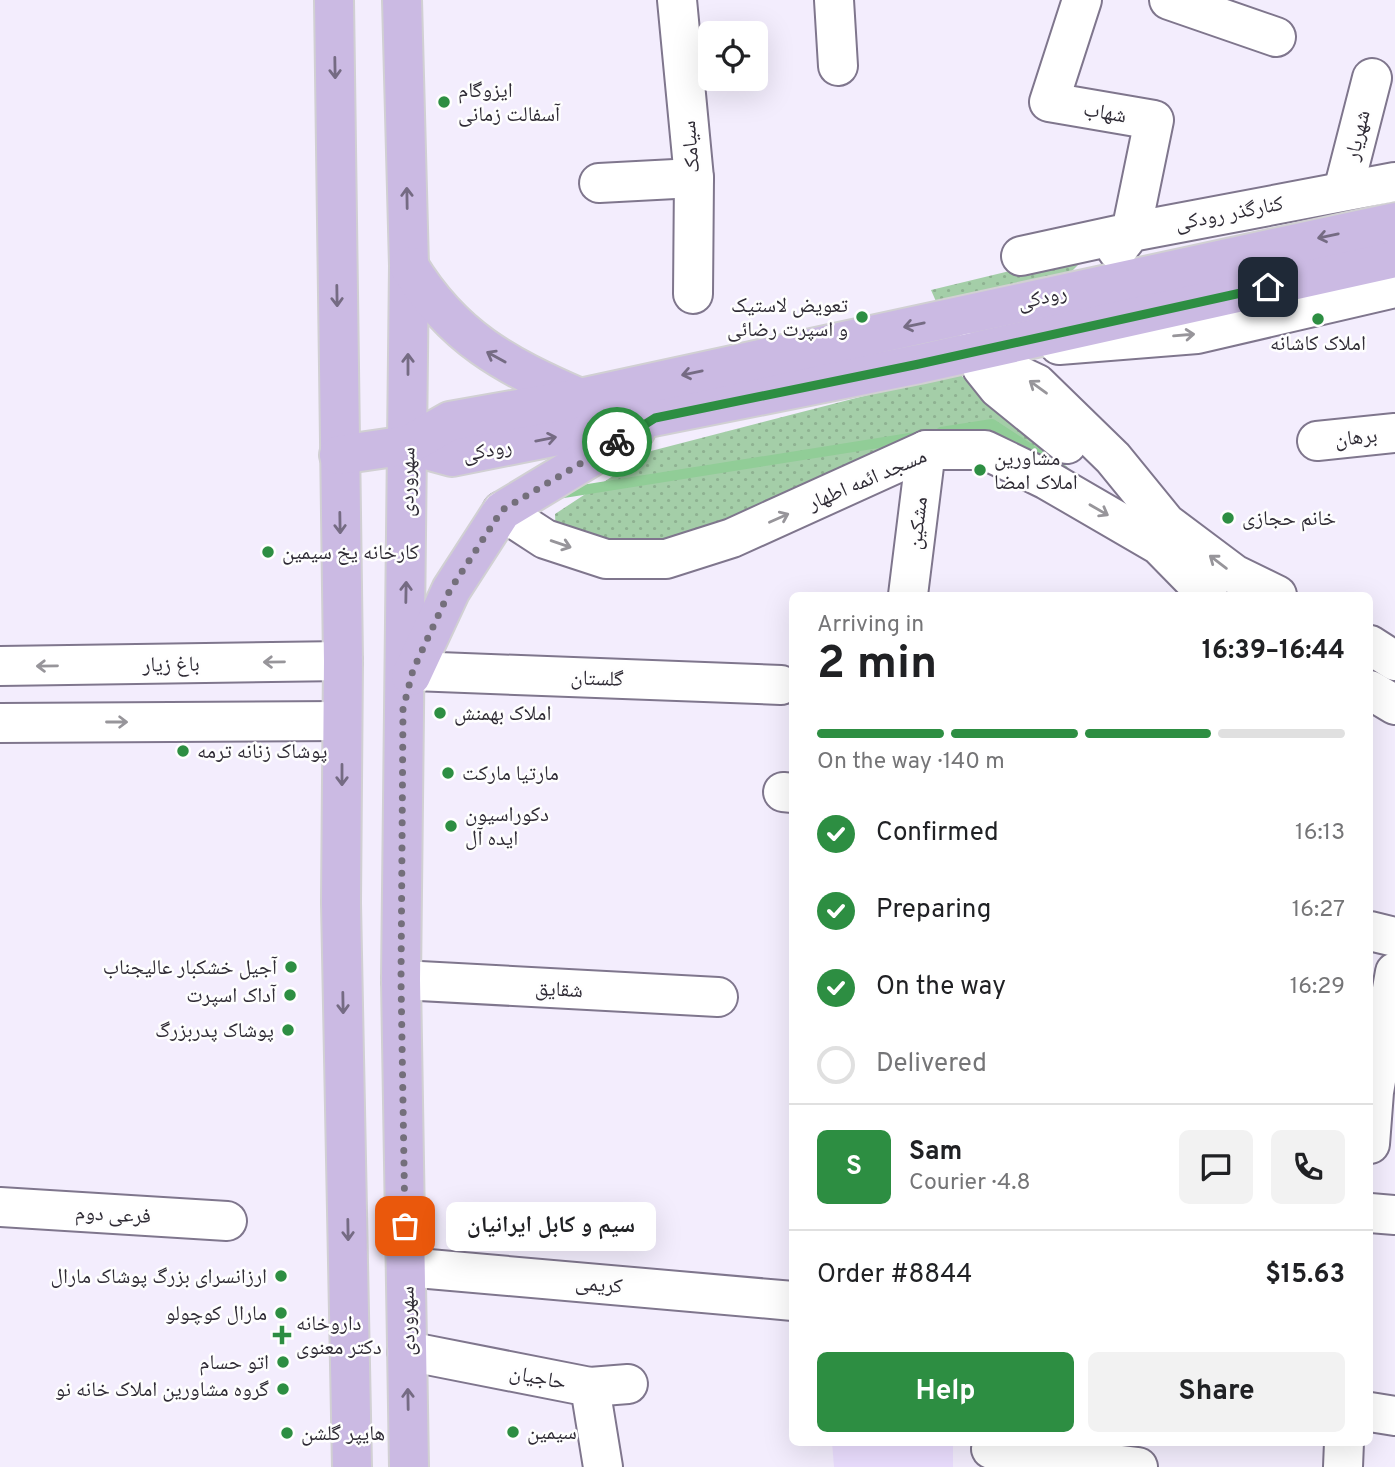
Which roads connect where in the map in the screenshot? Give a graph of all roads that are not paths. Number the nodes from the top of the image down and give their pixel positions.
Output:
1 (334, 0) edge
2 (402, 0) edge
3 (677, 0) edge
4 (834, 0) edge
5 (1082, 0) edge
6 (1169, 0) edge
7 (1276, 37) dead end
8 (838, 66) dead end
9 (1372, 78) dead end
10 (694, 178) junction
11 (1395, 181) edge
12 (599, 183) dead end
13 (1343, 191) junction
14 (1395, 222) edge
15 (1131, 232) junction
16 (1021, 256) dead end
17 (1395, 258) edge
18 (409, 267) junction
19 (1089, 286) junction
20 (1395, 288) edge
21 (693, 294) dead end
22 (956, 317) junction
23 (970, 352) junction
24 (580, 398) junction
25 (655, 418) junction
26 (1395, 433) edge
27 (1317, 441) dead end
28 (408, 445) junction
29 (926, 450) junction
30 (339, 455) junction
31 (502, 510) junction
32 (1163, 534) junction
33 (908, 592) edge
34 (1206, 592) edge
35 (1271, 592) edge
36 (1373, 647) edge
37 (343, 661) junction
38 (1395, 661) edge
39 (0, 666) edge
40 (413, 670) junction
41 (781, 685) dead end
42 (1373, 692) edge
43 (1395, 705) edge
44 (403, 709) junction
45 (342, 721) junction
46 (0, 723) edge
47 (1373, 932) edge
48 (1395, 937) edge
49 (1395, 972) edge
50 (401, 980) junction
51 (718, 997) dead end
52 (1380, 1093) edge
53 (1373, 1129) edge
54 (0, 1207) edge
55 (1373, 1213) edge
56 (1395, 1215) edge
57 (227, 1221) dead end
58 (406, 1267) junction
59 (789, 1301) edge
60 (407, 1351) junction
61 (628, 1384) dead end
62 (590, 1387) junction
63 (1373, 1412) edge
64 (1395, 1416) edge
65 (1344, 1446) edge
66 (991, 1449) dead end
67 (352, 1467) edge
68 (409, 1467) edge
69 (603, 1467) edge
70 (1139, 1467) edge
71 (1343, 1467) edge

1 -> 30 main road
18 -> 2 main road, سهروردی
3 - 10 street, سیامک
4 - 8 street
5 - 15 street, شهاب
6 - 7 street
9 - 13 street, شهریار
10 - 12 street
10 - 21 street, سیامک
11 - 13 street, کنارگذر رودکی
13 - 15 street, کنارگذر رودکی
14 -> 19 main road, رودکی
15 - 16 street, کنارگذر رودکی
15 - 19 street
17 - 23 main road, رودکی
24 -> 18 main road
28 -> 18 main road, سهروردی
19 - 22 main road, رودکی
23 -> 20 street
22 - 23 street
22 -> 24 main road, رودکی
23 - 25 main road, رودکی
23 - 32 street, مسجد ائمه اطهار
24 - 28 main road, رودکی
28 -> 25 main road, رودکی
25 - 31 main road
26 - 27 street, برهان
28 - 30 main road
44 -> 28 main road, سهروردی
31 -> 29 street, مسجد ائمه اطهار
29 -> 32 street, مسجد ائمه اطهار
29 - 33 street, مشکین
30 -> 37 main road
31 - 40 main road
32 - 34 street, مسجد ائمه اطهار
35 -> 32 street, مسجد ائمه اطهار
36 - 38 street
37 -> 39 street, باغ زیار
37 - 45 main road
40 - 41 street, گلستان
40 - 44 main road
42 - 43 street
44 - 50 main road, سهروردی
46 -> 45 street
45 -> 67 main road
47 - 48 street
49 - 52 street
50 - 51 street, شقایق
50 - 58 main road, سهروردی
52 - 53 street
54 - 57 street, فرعی دوم
55 - 56 street
58 - 59 street, کریمی
58 - 60 main road, سهروردی
60 - 62 street, حاجیان
68 -> 60 main road, سهروردی
61 - 62 street
62 - 69 street, حاجیان
63 - 64 street
65 - 71 street
66 - 70 street

